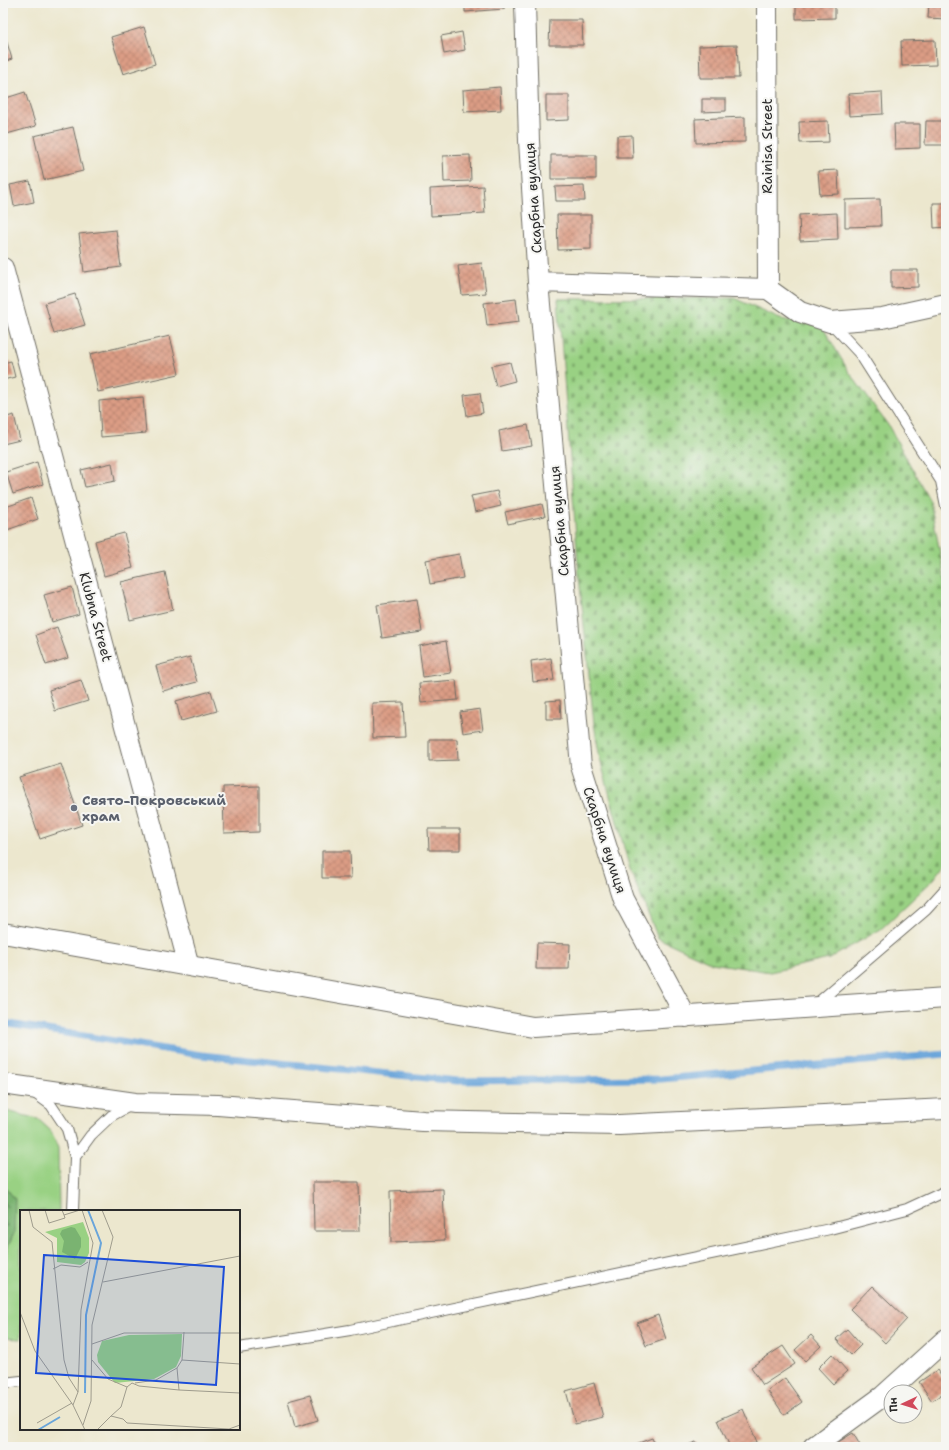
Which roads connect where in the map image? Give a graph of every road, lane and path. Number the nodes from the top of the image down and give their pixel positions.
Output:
1 (524, 3) edge
2 (767, 3) edge
3 (3, 268) edge
4 (538, 282) junction
5 (768, 289) junction
6 (946, 304) edge
7 (830, 322) junction
8 (946, 506) edge
9 (946, 888) edge
10 (3, 933) edge
11 (188, 966) junction
12 (946, 998) edge
13 (812, 1008) junction
14 (686, 1017) junction
15 (3, 1084) edge
16 (28, 1088) junction
17 (135, 1103) junction
18 (946, 1109) edge
19 (75, 1158) junction
20 (946, 1191) edge
21 (73, 1210) edge
22 (946, 1339) edge
23 (240, 1348) edge
24 (20, 1381) edge
25 (3, 1383) edge
26 (813, 1447) edge

1 - 4 street, Скарбна вулиця
2 - 5 street, Rainisa Street
3 - 11 street, Klubna Street
4 - 5 street
4 - 14 street, Скарбна вулиця
5 - 7 street
6 - 7 street
7 - 8 lane
9 - 13 lane
10 - 11 street
11 - 14 street
12 - 13 street
13 - 14 street
15 - 16 street
16 - 17 street
16 - 19 lane
17 - 18 street
17 - 19 lane
19 - 21 lane
20 - 23 lane
22 - 26 street
24 - 25 lane

